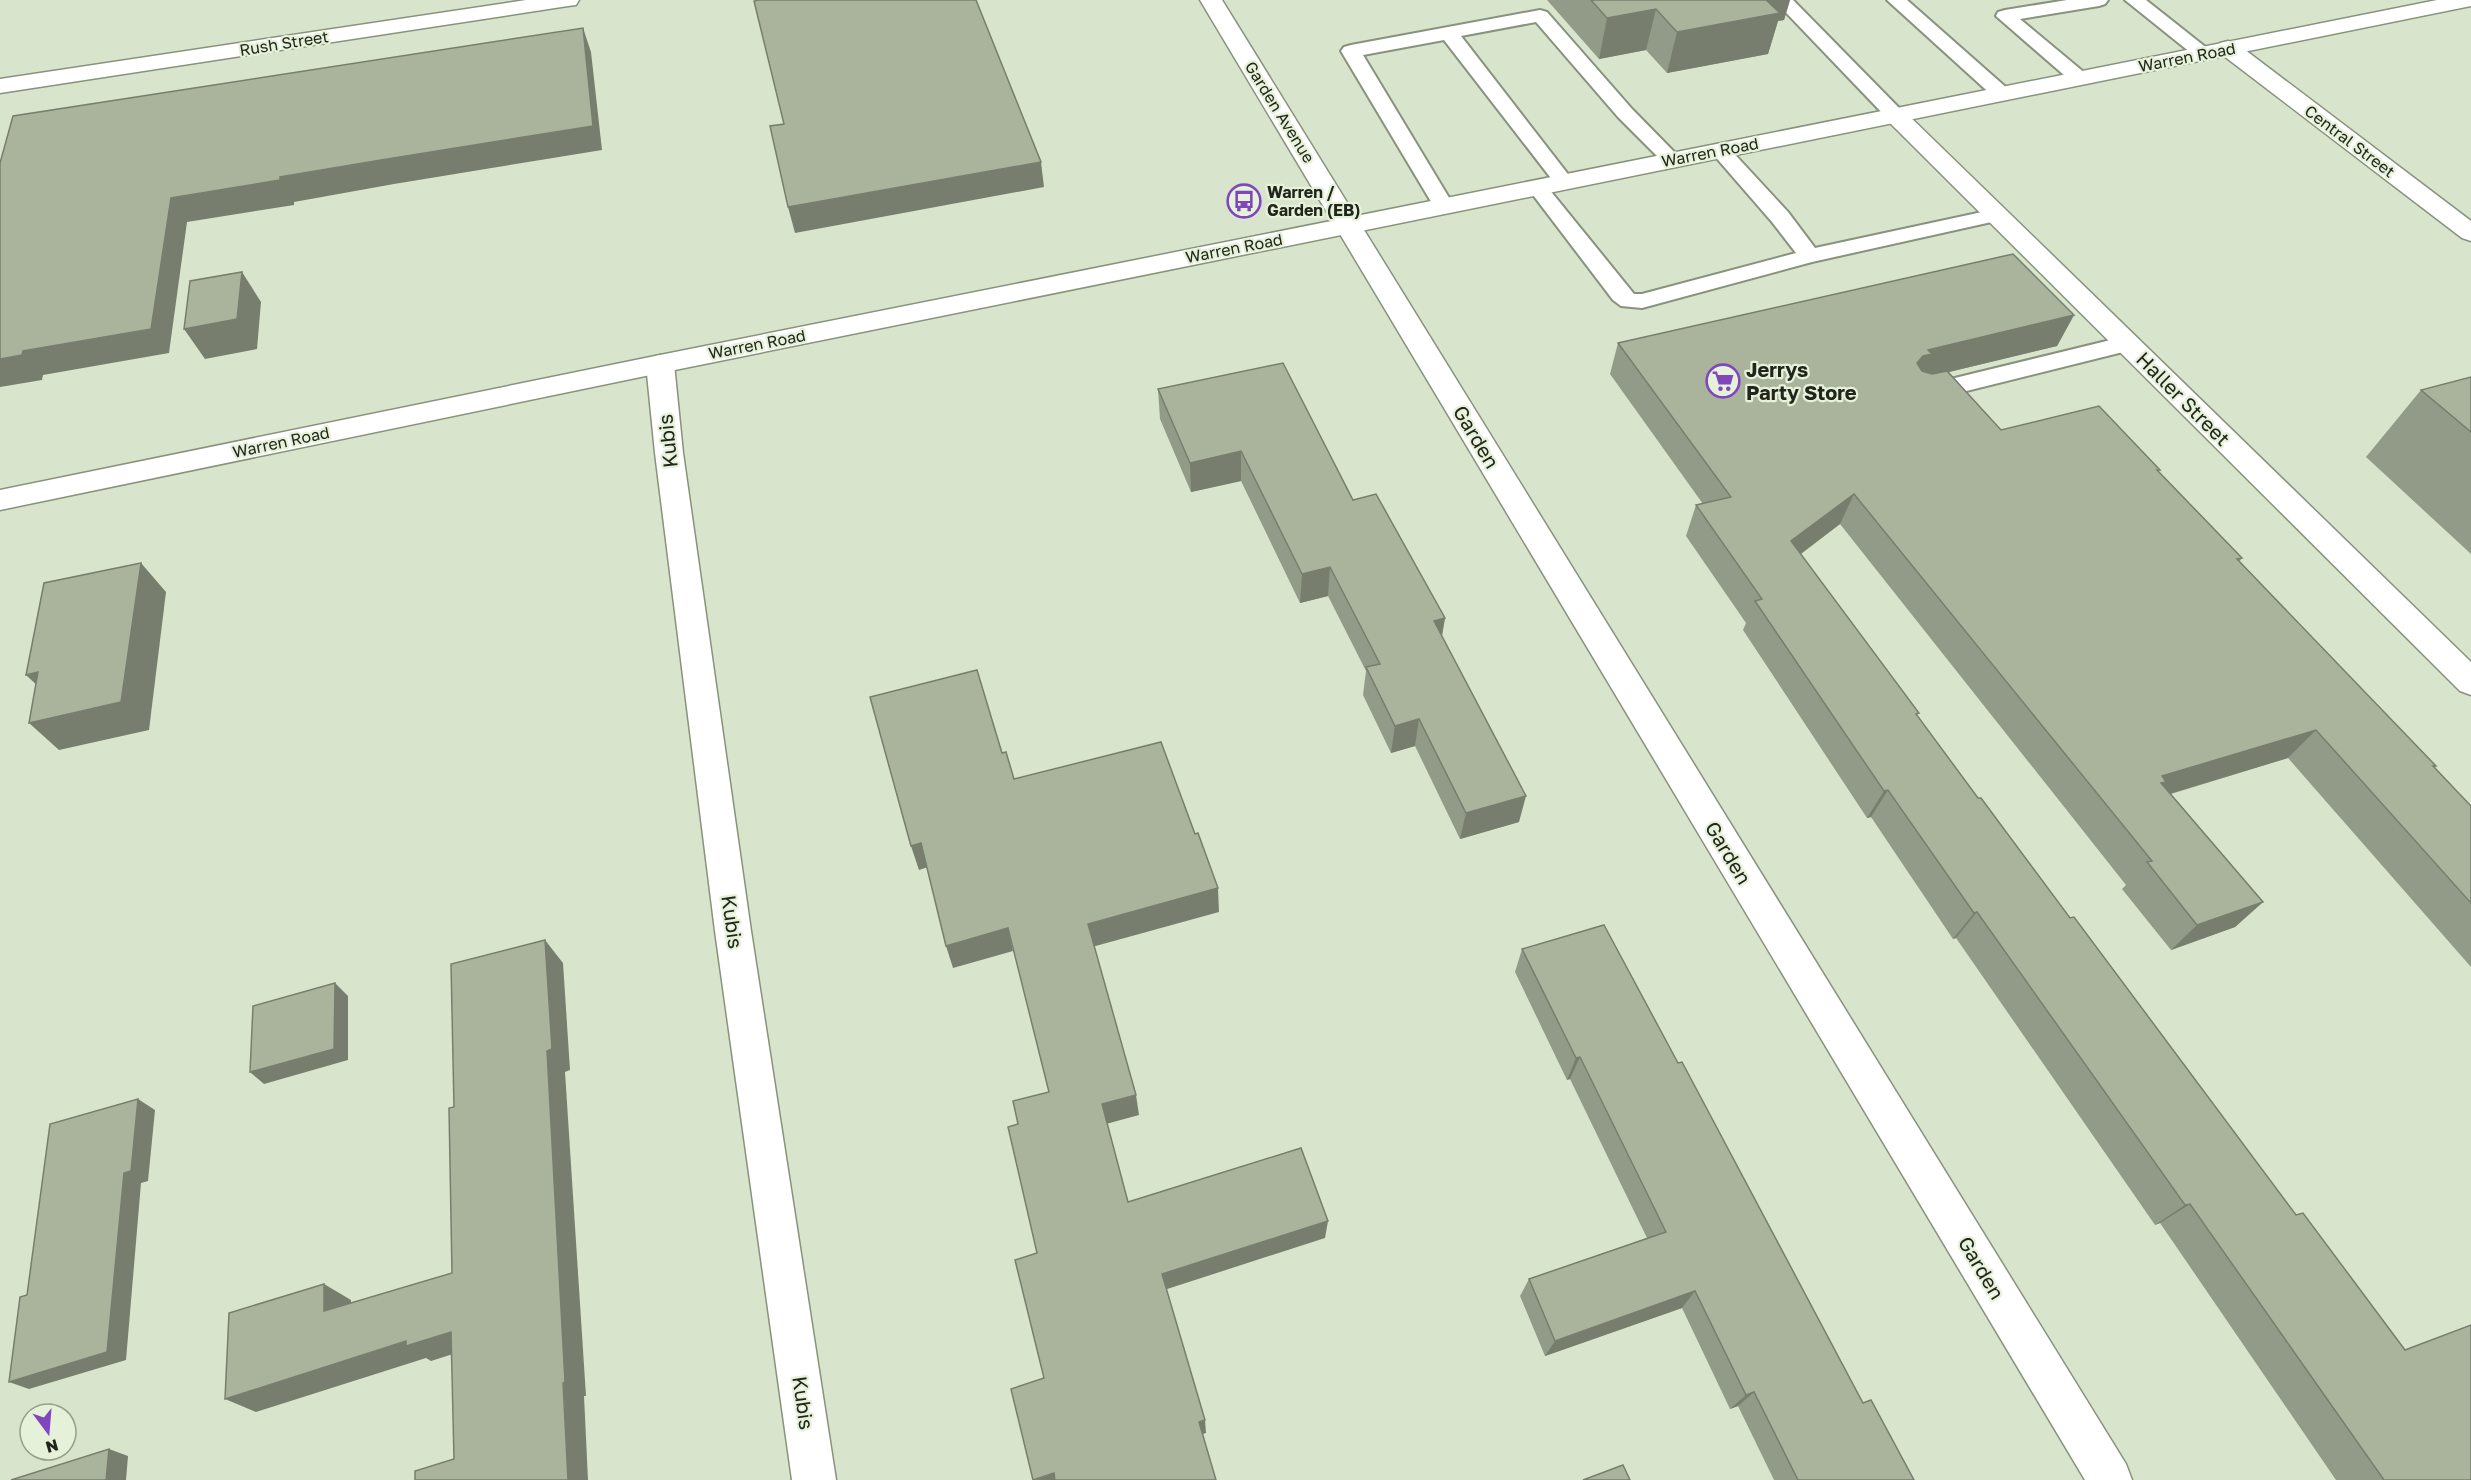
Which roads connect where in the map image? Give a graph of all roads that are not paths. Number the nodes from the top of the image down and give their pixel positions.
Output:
1 (568, 0) edge
2 (1211, 0) edge
3 (1783, 0) edge
4 (1896, 0) edge
5 (2098, 0) edge
6 (2134, 0) edge
7 (2469, 0) edge
8 (2437, 3) edge
9 (1449, 33) junction
10 (2228, 48) junction
11 (2203, 54) junction
12 (2079, 78) junction
13 (0, 86) edge
14 (2002, 94) junction
15 (1895, 115) junction
16 (1720, 150) junction
17 (1672, 160) junction
18 (1564, 182) junction
19 (1537, 187) junction
20 (1443, 206) junction
21 (1996, 215) junction
22 (1347, 225) junction
23 (2471, 233) edge
24 (1810, 256) junction
25 (2127, 344) junction
26 (660, 364) junction
27 (1917, 395) edge
28 (0, 500) edge
29 (2471, 682) edge
30 (814, 1480) edge
31 (2110, 1480) edge

1 - 13 street, Rush Street
2 - 22 street, Garden Avenue
3 - 15 lane
4 - 14 lane
5 - 12 lane
6 - 11 lane
7 - 8 street, Warren Road
8 - 10 street, Warren Road
9 - 17 lane
9 - 18 lane
9 - 20 lane
10 - 11 street, Warren Road
10 - 23 street, Central Street
11 - 12 street, Warren Road
12 - 14 street, Warren Road
14 - 15 street, Warren Road
15 - 16 street, Warren Road
15 - 21 street, Haller Street
16 - 17 street, Warren Road
16 - 24 lane
17 - 18 street, Warren Road
18 - 19 street, Warren Road
19 - 20 street, Warren Road
19 - 24 lane
20 - 22 street, Warren Road
21 - 24 lane
21 - 25 street, Haller Street
22 - 26 street, Warren Road
22 - 31 street, Garden
25 - 27 lane
25 - 29 street, Haller Street
26 - 28 street, Warren Road
26 - 30 street, Kubis

